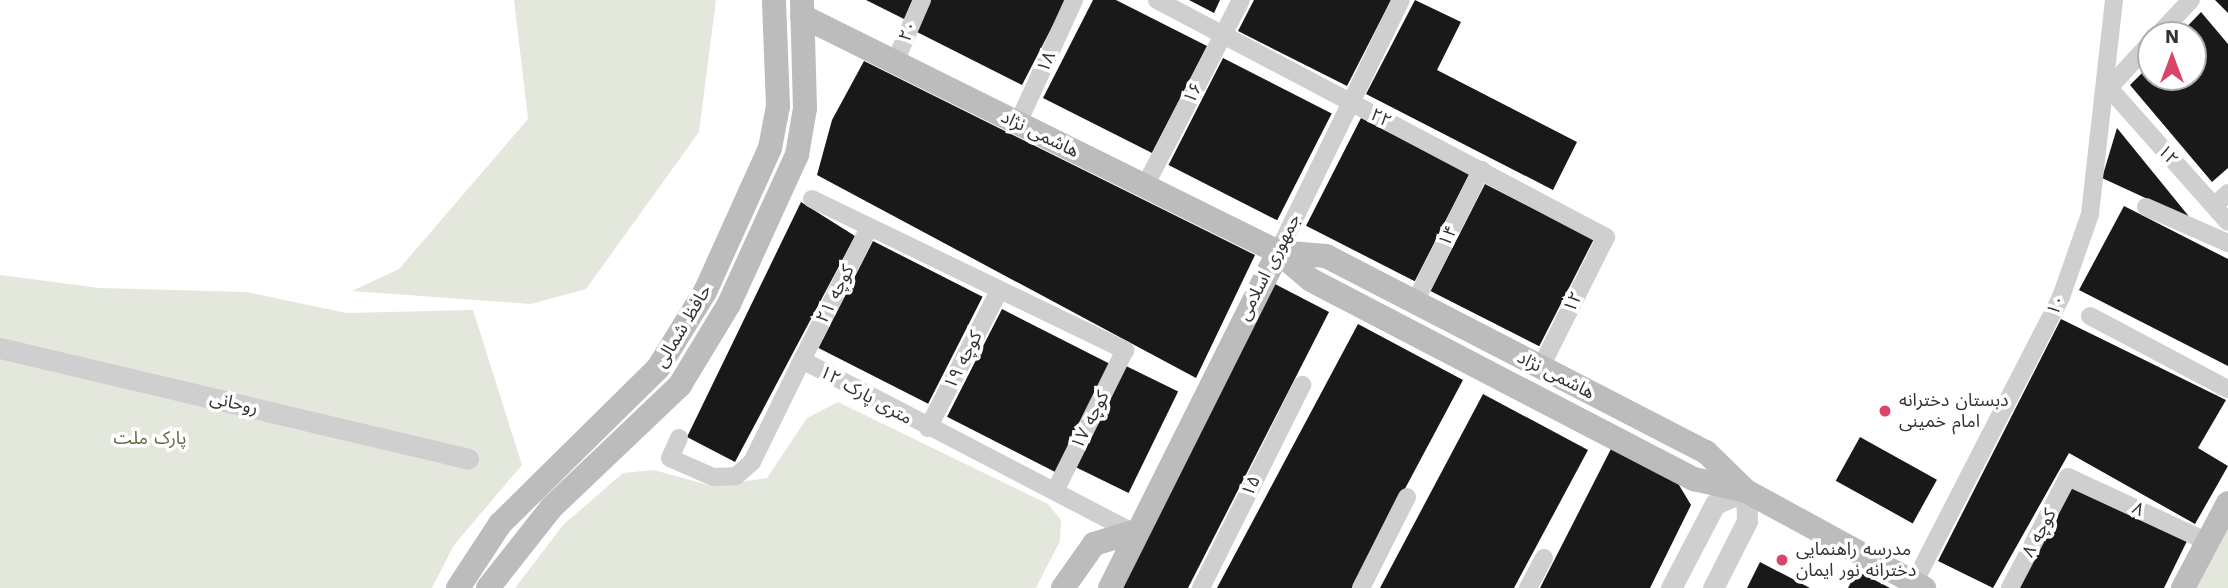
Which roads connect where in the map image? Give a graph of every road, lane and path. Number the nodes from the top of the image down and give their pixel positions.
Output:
1 (774, 0) edge
2 (922, 0) edge
3 (1074, 0) edge
4 (1157, 0) edge
5 (1241, 0) edge
6 (1401, 0) edge
7 (2114, 0) edge
8 (2191, 0) edge
9 (802, 8) edge
10 (2171, 21) edge
11 (1223, 36) junction
12 (2137, 57) edge
13 (895, 62) junction
14 (2109, 88) junction
15 (1350, 102) junction
16 (1018, 123) junction
17 (1481, 170) junction
18 (1146, 186) junction
19 (2228, 193) edge
20 (812, 199) dead end
21 (2214, 206) junction
22 (2146, 207) dead end
23 (2228, 222) edge
24 (869, 228) junction
25 (1606, 237) joint
26 (2228, 243) edge
27 (1278, 252) junction
28 (999, 291) junction
29 (1415, 302) junction
30 (2090, 316) dead end
31 (0, 348) edge
32 (802, 360) junction
33 (1541, 367) junction
34 (1301, 385) dead end
35 (2228, 389) edge
36 (928, 428) junction
37 (679, 438) dead end
38 (468, 459) dead end
39 (2068, 477) joint
40 (1055, 491) junction
41 (1746, 491) junction
42 (1407, 497) dead end
43 (2228, 503) edge
44 (1133, 532) junction
45 (2208, 542) junction
46 (1544, 558) dead end
47 (1919, 586) edge
48 (458, 588) edge
49 (488, 588) edge
50 (1063, 588) edge
51 (1110, 588) edge
52 (1201, 588) edge
53 (1361, 588) edge
54 (1528, 588) edge
55 (1671, 588) edge
56 (1713, 588) edge
57 (2010, 588) edge
58 (2183, 588) edge

1 - 48 main road, حافظ شمالی
2 - 13 street, ۲۰
3 - 16 street, ۱۸
4 - 11 street, ۲۲
5 - 11 street, ۱۶
6 - 15 street, جمهوری اسلامی
7 - 14 street, ۱۰
8 - 10 street
9 - 13 main road, هاشمی نژاد
9 - 49 main road, حافظ شمالی
11 - 15 street, ۲۲
11 - 18 street, ۱۶
12 - 14 street
13 - 16 main road, هاشمی نژاد
14 - 21 street, ۱۲
14 - 47 street, ۱۰
15 - 17 street, ۲۲
15 - 27 street, جمهوری اسلامی
16 - 18 main road, هاشمی نژاد
17 - 25 street, ۲۲
17 - 29 street, ۱۴
18 - 27 main road, هاشمی نژاد
19 - 21 street
20 - 24 street
21 - 23 street, ۱۲
22 - 26 street
24 - 28 street
24 - 32 street, کوچه ۲۱
25 - 33 street, ۱۲
27 - 29 main road, هاشمی نژاد
27 - 41 main road, هاشمی نژاد
27 - 44 main road, جمهوری اسلامی
28 - 36 street, کوچه ۱۹
28 - 40 street, کوچه ۱۷
29 - 33 main road, هاشمی نژاد
30 - 35 street, ۱۰
31 - 38 street, روحانی
32 - 36 street, ۱۲ متری پارک
32 - 37 street, ۱۲ متری پارک
33 - 41 main road, هاشمی نژاد
34 - 52 street, ۱۵
36 - 40 street, ۱۲ متری پارک
39 - 45 street, ۸
39 - 57 street, کوچه ۸
40 - 44 street, ۱۲ متری پارک
41 - 47 main road, هاشمی نژاد
41 - 55 street
41 - 56 street
42 - 53 street
43 - 45 main road
44 - 50 main road
44 - 51 main road, جمهوری اسلامی
45 - 58 main road
46 - 54 street

